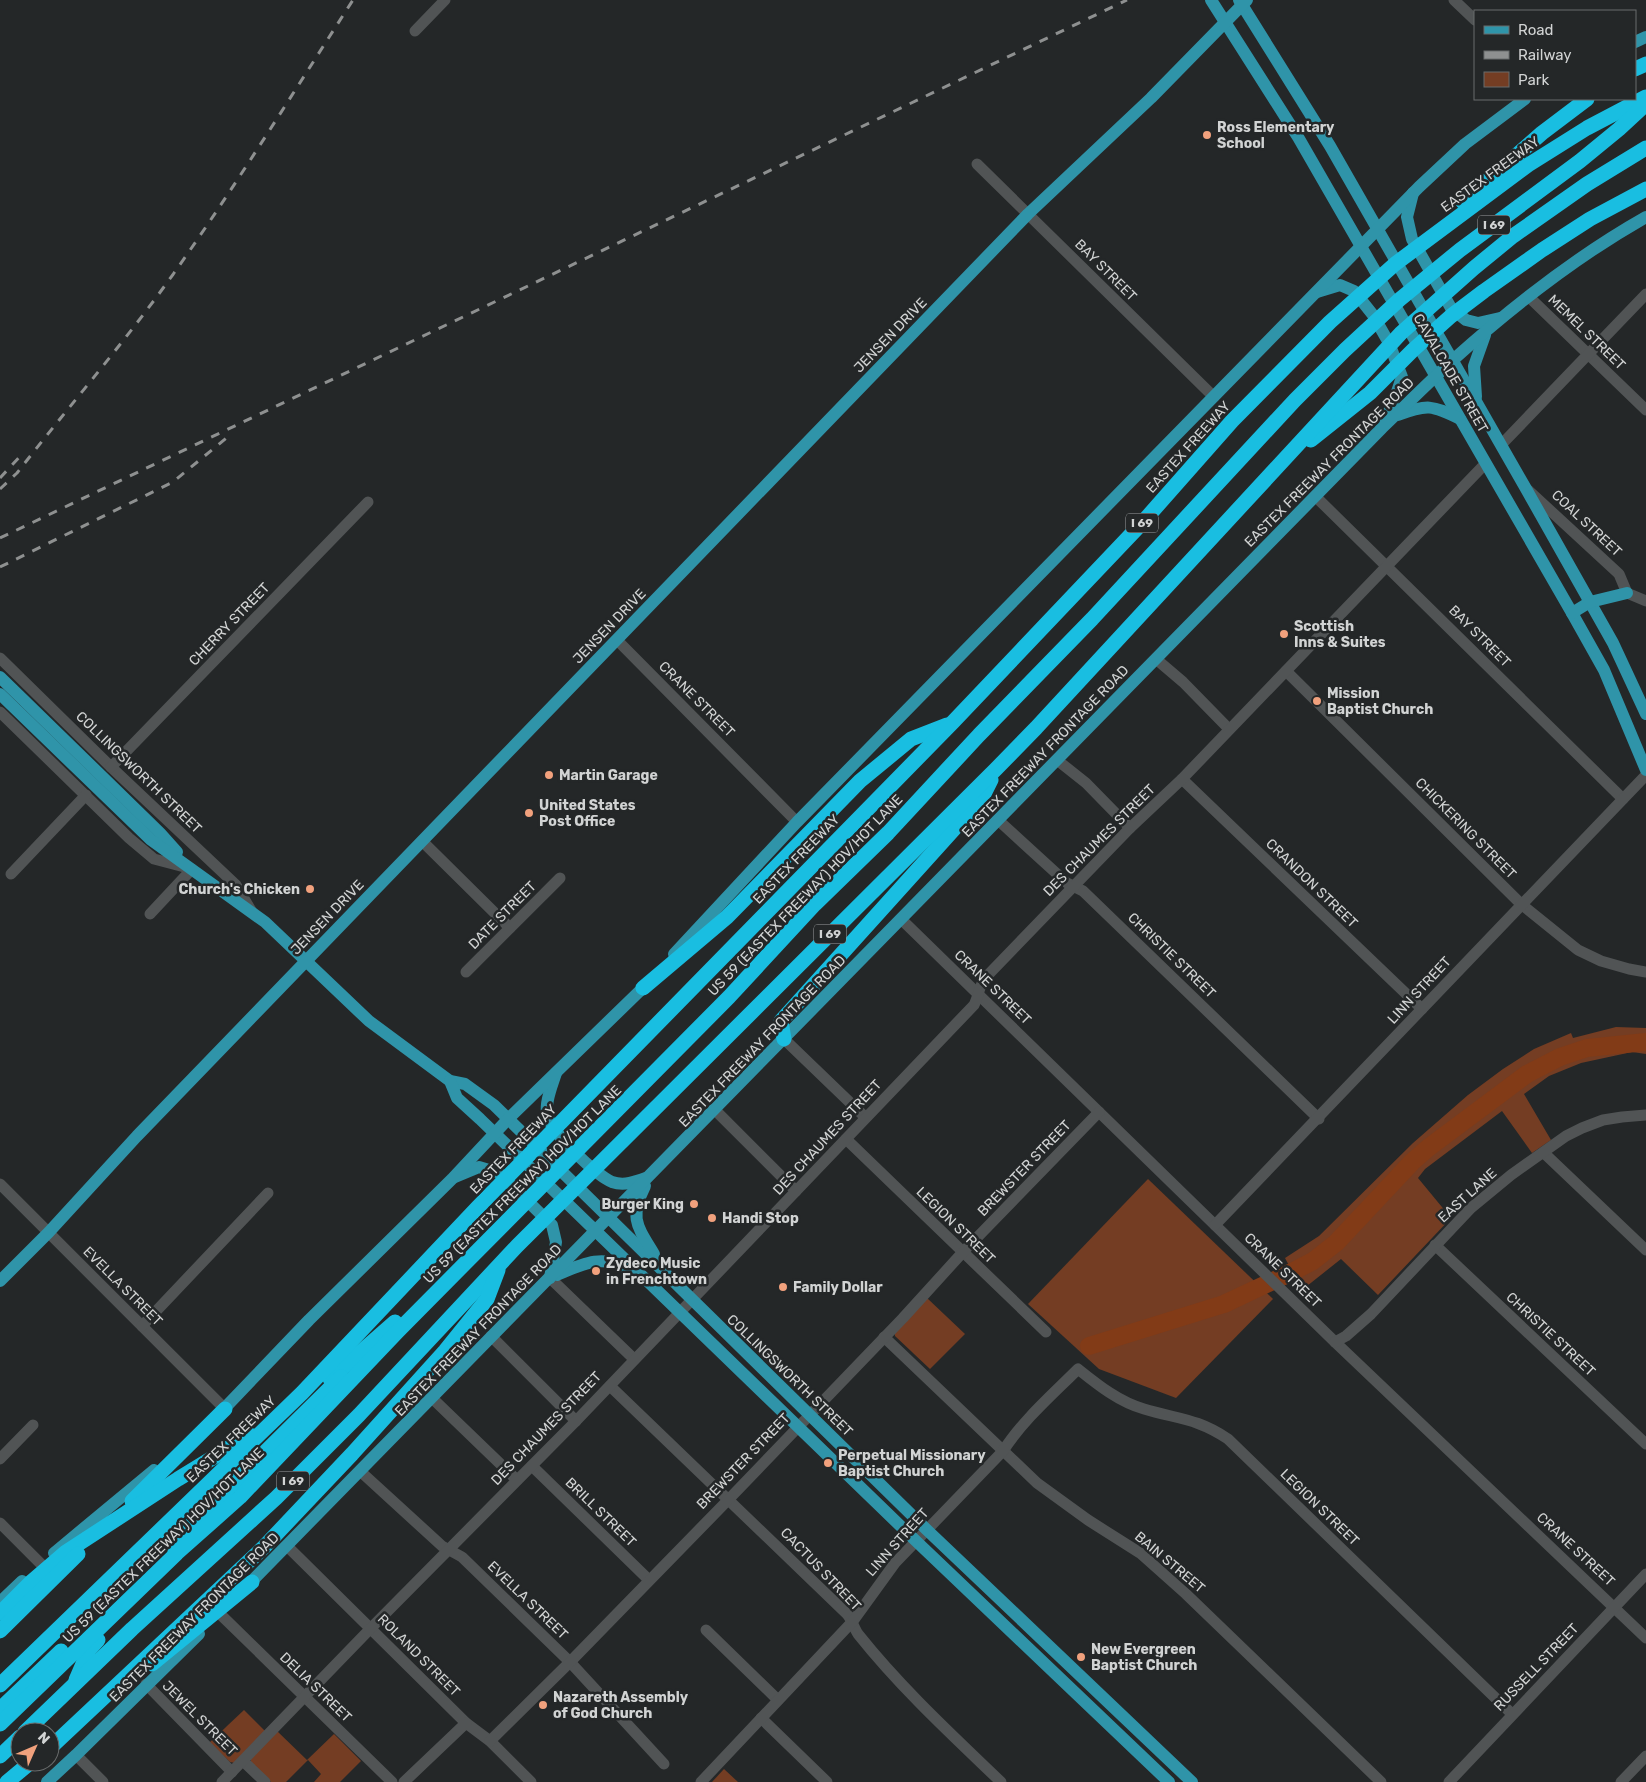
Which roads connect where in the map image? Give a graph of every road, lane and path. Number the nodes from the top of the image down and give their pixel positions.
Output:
1 (445, 0) edge
2 (1211, 0) edge
3 (1454, 0) edge
4 (1243, 2) edge
5 (1474, 19) edge
6 (1225, 22) junction
7 (415, 31) dead end
8 (1646, 97) edge
9 (1524, 100) edge
10 (1586, 100) edge
11 (1646, 104) edge
12 (1317, 125) junction
13 (1298, 136) junction
14 (1646, 148) edge
15 (978, 164) dead end
16 (1646, 189) edge
17 (1413, 193) junction
18 (1028, 214) junction
19 (1646, 217) edge
20 (1446, 222) junction
21 (1378, 229) junction
22 (1361, 246) junction
23 (1317, 292) junction
24 (1646, 294) edge
25 (1529, 297) junction
26 (1503, 317) junction
27 (1487, 330) junction
28 (1589, 354) junction
29 (1453, 360) junction
30 (1436, 376) junction
31 (1214, 396) junction
32 (1477, 402) junction
33 (1646, 410) edge
34 (1394, 417) junction
35 (1460, 418) junction
36 (1382, 428) junction
37 (1501, 446) junction
38 (1486, 464) junction
39 (1274, 469) junction
40 (1525, 487) junction
41 (1315, 496) junction
42 (368, 502) dead end
43 (1387, 565) junction
44 (1627, 593) junction
45 (1646, 601) edge
46 (1590, 602) junction
47 (1572, 613) junction
48 (617, 640) junction
49 (0, 658) edge
50 (1156, 659) junction
51 (1286, 671) junction
52 (0, 677) edge
53 (0, 694) edge
54 (0, 712) edge
55 (1646, 714) edge
56 (953, 722) junction
57 (1229, 729) junction
58 (1057, 760) junction
59 (111, 767) junction
60 (996, 769) junction
61 (1646, 770) edge
62 (1646, 775) edge
63 (94, 777) junction
64 (1182, 779) junction
65 (86, 795) junction
66 (1623, 799) junction
67 (998, 820) junction
68 (798, 822) junction
69 (1130, 828) junction
70 (422, 841) junction
71 (192, 869) junction
72 (11, 874) dead end
73 (560, 878) dead end
74 (1074, 886) junction
75 (1521, 904) junction
76 (252, 912) junction
77 (150, 914) dead end
78 (902, 920) junction
79 (510, 928) junction
80 (306, 961) junction
81 (466, 972) dead end
82 (1646, 972) edge
83 (643, 988) junction
84 (979, 994) junction
85 (1422, 1008) junction
86 (784, 1039) junction
87 (556, 1071) junction
88 (450, 1081) junction
89 (715, 1110) junction
90 (1099, 1112) junction
91 (1646, 1115) edge
92 (865, 1117) junction
93 (508, 1119) junction
94 (603, 1119) junction
95 (1319, 1119) junction
96 (495, 1133) junction
97 (846, 1139) junction
98 (1544, 1153) junction
99 (650, 1177) junction
100 (452, 1179) junction
101 (0, 1184) edge
102 (796, 1190) junction
103 (268, 1193) dead end
104 (609, 1218) junction
105 (1215, 1225) junction
106 (49, 1232) junction
107 (596, 1232) junction
108 (1435, 1245) junction
109 (1646, 1250) edge
110 (963, 1252) junction
111 (501, 1263) junction
112 (667, 1275) junction
113 (550, 1278) junction
114 (0, 1281) edge
115 (647, 1281) junction
116 (692, 1300) junction
117 (681, 1312) junction
118 (396, 1321) junction
119 (142, 1326) junction
120 (1046, 1332) dead end
121 (492, 1336) junction
122 (884, 1337) junction
123 (1335, 1342) junction
124 (634, 1359) junction
125 (1078, 1369) joint
126 (610, 1386) junction
127 (432, 1398) junction
128 (225, 1409) junction
129 (808, 1414) junction
130 (576, 1421) junction
131 (33, 1425) dead end
132 (798, 1426) junction
133 (1646, 1444) edge
134 (1003, 1451) junction
135 (0, 1459) edge
136 (532, 1466) junction
137 (360, 1471) junction
138 (516, 1480) junction
139 (240, 1497) junction
140 (729, 1498) junction
141 (0, 1523) edge
142 (927, 1530) junction
143 (916, 1541) junction
144 (288, 1546) junction
145 (450, 1550) junction
146 (41, 1564) junction
147 (1646, 1574) edge
148 (649, 1580) junction
149 (252, 1582) junction
150 (0, 1602) edge
151 (1615, 1607) junction
152 (0, 1613) edge
153 (220, 1614) junction
154 (853, 1621) junction
155 (371, 1628) junction
156 (706, 1630) dead end
157 (0, 1631) edge
158 (1646, 1638) edge
159 (570, 1662) junction
160 (146, 1684) junction
161 (0, 1685) edge
162 (73, 1686) junction
163 (304, 1696) junction
164 (778, 1700) junction
165 (0, 1709) edge
166 (1512, 1714) junction
167 (761, 1718) junction
168 (35, 1722) edge
169 (466, 1723) junction
170 (0, 1724) edge
171 (60, 1738) edge
172 (60, 1739) edge
173 (490, 1741) junction
174 (10, 1746) edge
175 (0, 1756) edge
176 (76, 1756) junction
177 (1646, 1756) edge
178 (243, 1761) junction
179 (664, 1764) dead end
180 (20, 1772) edge
181 (24, 1772) edge
182 (232, 1772) junction
183 (7, 1782) edge
184 (14, 1782) edge
185 (47, 1782) edge
186 (103, 1782) edge
187 (222, 1782) edge
188 (265, 1782) edge
189 (392, 1782) edge
190 (404, 1782) edge
191 (532, 1782) edge
192 (701, 1782) edge
193 (827, 1782) edge
194 (1002, 1782) edge
195 (1169, 1782) edge
196 (1192, 1782) edge
197 (1381, 1782) edge
198 (1449, 1782) edge
199 (1621, 1782) edge

1 - 7 street
2 - 6 main road, CAVALCADE STREET
3 - 5 street
4 - 6 main road, JENSEN DRIVE
4 - 12 main road, CAVALCADE STREET
6 - 13 main road, CAVALCADE STREET
6 - 18 main road, JENSEN DRIVE
8 - 20 highway, EASTEX FREEWAY / I 69
9 - 17 main road
10 - 20 highway
11 - 94 highway, US 59 (EASTEX FREEWAY) HOV/HOT LANE / I 69
12 - 13 main road
12 - 21 main road, CAVALCADE STREET
13 - 22 main road, CAVALCADE STREET
14 - 39 highway, I 69
15 - 18 street, BAY STREET
16 - 39 highway
17 - 21 main road
17 - 26 main road
18 - 31 street, BAY STREET
18 - 48 main road, JENSEN DRIVE
19 - 25 main road, EASTEX FREEWAY FRONTAGE ROAD
20 - 56 highway, EASTEX FREEWAY / I 69
21 - 22 main road
21 - 29 main road, CAVALCADE STREET
22 - 23 main road
22 - 30 main road, CAVALCADE STREET
23 - 31 main road
23 - 36 main road
24 - 28 street
25 - 26 main road, EASTEX FREEWAY FRONTAGE ROAD
25 - 28 street, MEMEL STREET
26 - 27 main road, EASTEX FREEWAY FRONTAGE ROAD
27 - 29 main road, EASTEX FREEWAY FRONTAGE ROAD
27 - 32 main road
28 - 33 street, MEMEL STREET
28 - 37 street
29 - 30 main road, EASTEX FREEWAY FRONTAGE ROAD
29 - 32 main road, CAVALCADE STREET
30 - 34 main road, EASTEX FREEWAY FRONTAGE ROAD
30 - 35 main road, CAVALCADE STREET
31 - 68 main road
32 - 37 main road, CAVALCADE STREET
34 - 35 main road
34 - 36 main road, EASTEX FREEWAY FRONTAGE ROAD
35 - 38 main road, CAVALCADE STREET
36 - 41 main road, EASTEX FREEWAY FRONTAGE ROAD
37 - 40 main road, CAVALCADE STREET
38 - 43 street, DES CHAUMES STREET
38 - 47 main road, CAVALCADE STREET
39 - 60 highway, I 69
40 - 44 street, COAL STREET
40 - 46 main road, CAVALCADE STREET
41 - 43 street, BAY STREET
41 - 50 main road, EASTEX FREEWAY FRONTAGE ROAD
42 - 59 street, CHERRY STREET
43 - 51 street, DES CHAUMES STREET
43 - 66 street, BAY STREET
44 - 45 street
44 - 46 main road
46 - 47 main road
46 - 55 main road, CAVALCADE STREET
47 - 61 main road, CAVALCADE STREET
48 - 68 street, CRANE STREET
48 - 70 main road, JENSEN DRIVE
49 - 59 street, COLLINGSWORTH STREET
50 - 57 street
50 - 58 main road, EASTEX FREEWAY FRONTAGE ROAD
51 - 57 street, DES CHAUMES STREET
51 - 75 street, CHICKERING STREET
52 - 63 main road, COLLINGSWORTH STREET
53 - 63 main road, COLLINGSWORTH STREET
54 - 65 street, COLLINGSWORTH STREET
56 - 83 highway
56 - 161 highway, EASTEX FREEWAY / I 69
57 - 64 street, DES CHAUMES STREET
58 - 67 main road, EASTEX FREEWAY FRONTAGE ROAD
58 - 69 street
59 - 76 street, COLLINGSWORTH STREET
60 - 86 highway
60 - 111 highway, I 69
62 - 66 street, LINN STREET
63 - 71 main road, COLLINGSWORTH STREET
64 - 69 street, DES CHAUMES STREET
64 - 85 street, CRANDON STREET
65 - 71 street, COLLINGSWORTH STREET
65 - 72 street
66 - 75 street, LINN STREET
67 - 74 street, CHRISTIE STREET
67 - 78 main road, EASTEX FREEWAY FRONTAGE ROAD
68 - 83 main road
69 - 74 street, DES CHAUMES STREET
70 - 79 street
70 - 80 main road, JENSEN DRIVE
71 - 76 main road, COLLINGSWORTH STREET
71 - 77 street
73 - 79 street, DATE STREET
74 - 84 street, DES CHAUMES STREET
74 - 95 street, CHRISTIE STREET
75 - 82 street, CHICKERING STREET
75 - 85 street, LINN STREET
76 - 80 main road, COLLINGSWORTH STREET
78 - 84 street, CRANE STREET
78 - 86 main road, EASTEX FREEWAY FRONTAGE ROAD
79 - 81 street, DATE STREET
80 - 88 main road, COLLINGSWORTH STREET
80 - 106 main road, JENSEN DRIVE
83 - 87 main road
84 - 90 street, CRANE STREET
84 - 92 street, DES CHAUMES STREET
85 - 95 street, LINN STREET
86 - 89 main road, EASTEX FREEWAY FRONTAGE ROAD
86 - 92 street
87 - 93 main road
87 - 99 main road
88 - 93 main road, COLLINGSWORTH STREET
88 - 96 main road, COLLINGSWORTH STREET
89 - 99 main road, EASTEX FREEWAY FRONTAGE ROAD
89 - 102 street
90 - 105 street, CRANE STREET
90 - 110 street, BREWSTER STREET
91 - 98 street, EAST LANE
92 - 97 street, DES CHAUMES STREET
93 - 96 main road
93 - 104 main road, COLLINGSWORTH STREET
94 - 118 highway, I 69
94 - 139 highway, US 59 (EASTEX FREEWAY) HOV/HOT LANE / I 69
95 - 105 street, LINN STREET
96 - 100 main road
96 - 107 main road, COLLINGSWORTH STREET
97 - 102 street, DES CHAUMES STREET
97 - 110 street, LEGION STREET
98 - 108 street, EAST LANE
98 - 109 street
99 - 104 main road, EASTEX FREEWAY FRONTAGE ROAD
99 - 112 main road
100 - 113 main road
100 - 128 main road
101 - 106 street, EVELLA STREET
102 - 116 street, DES CHAUMES STREET
103 - 119 street
104 - 107 main road, EASTEX FREEWAY FRONTAGE ROAD
104 - 112 main road, COLLINGSWORTH STREET
105 - 123 street, CRANE STREET
106 - 114 main road, JENSEN DRIVE
106 - 119 street, EVELLA STREET
107 - 113 main road, EASTEX FREEWAY FRONTAGE ROAD
107 - 115 main road, COLLINGSWORTH STREET
108 - 123 street, EAST LANE
108 - 133 street, CHRISTIE STREET
110 - 120 street, LEGION STREET
110 - 122 street, BREWSTER STREET
111 - 162 highway, I 69
111 - 171 highway
112 - 116 main road, COLLINGSWORTH STREET
113 - 115 main road
113 - 121 main road, EASTEX FREEWAY FRONTAGE ROAD
113 - 124 street
115 - 117 main road, COLLINGSWORTH STREET
116 - 117 street, DES CHAUMES STREET
116 - 129 main road, COLLINGSWORTH STREET
117 - 124 street, DES CHAUMES STREET
117 - 132 main road, COLLINGSWORTH STREET
118 - 152 highway
118 - 165 highway, I 69
119 - 128 street, EVELLA STREET
121 - 127 main road, EASTEX FREEWAY FRONTAGE ROAD
121 - 130 street
122 - 129 street, BREWSTER STREET
122 - 134 street, BAIN STREET
123 - 151 street, CRANE STREET
124 - 126 street, DES CHAUMES STREET
125 - 134 street, LINN STREET
125 - 166 street, LEGION STREET
126 - 130 street, DES CHAUMES STREET
126 - 140 street, CACTUS STREET
127 - 137 main road, EASTEX FREEWAY FRONTAGE ROAD
127 - 138 street
128 - 146 main road
128 - 157 highway
129 - 132 street, BREWSTER STREET
129 - 142 main road, COLLINGSWORTH STREET
130 - 136 street, DES CHAUMES STREET
131 - 135 street
132 - 140 street, BREWSTER STREET
132 - 143 main road, COLLINGSWORTH STREET
134 - 142 street, LINN STREET
134 - 197 street, BAIN STREET
136 - 138 street, DES CHAUMES STREET
136 - 148 street, BRILL STREET
137 - 144 main road, EASTEX FREEWAY FRONTAGE ROAD
137 - 145 street, EVELLA STREET
138 - 145 street, DES CHAUMES STREET
139 - 162 highway
139 - 170 highway, US 59 (EASTEX FREEWAY) HOV/HOT LANE / I 69
140 - 148 street, BREWSTER STREET
140 - 154 street, CACTUS STREET
141 - 146 street
142 - 143 street, LINN STREET
142 - 196 main road, COLLINGSWORTH STREET
143 - 154 street, LINN STREET
143 - 195 main road, COLLINGSWORTH STREET
144 - 149 main road, EASTEX FREEWAY FRONTAGE ROAD
144 - 155 street, ROLAND STREET
145 - 155 street, DES CHAUMES STREET
145 - 159 street, EVELLA STREET
146 - 150 main road
147 - 151 street, RUSSELL STREET
148 - 159 street, BREWSTER STREET
149 - 153 main road, EASTEX FREEWAY FRONTAGE ROAD
149 - 172 highway
151 - 158 street, CRANE STREET
151 - 166 street, RUSSELL STREET
153 - 160 main road, EASTEX FREEWAY FRONTAGE ROAD
153 - 163 street, DELIA STREET
154 - 164 street, LINN STREET
154 - 194 street, CACTUS STREET
155 - 163 street, DES CHAUMES STREET
155 - 169 street, ROLAND STREET
156 - 164 street
159 - 173 street, BREWSTER STREET
159 - 179 street, EVELLA STREET
160 - 176 main road, EASTEX FREEWAY FRONTAGE ROAD
160 - 182 street, JEWEL STREET
162 - 168 highway, I 69
163 - 178 street, DES CHAUMES STREET
163 - 189 street, DELIA STREET
164 - 167 street, LINN STREET
166 - 198 street, RUSSELL STREET
167 - 192 street, LINN STREET
167 - 193 street
169 - 173 street, ROLAND STREET
169 - 190 street
173 - 191 street, ROLAND STREET
174 - 175 highway
176 - 185 main road, EASTEX FREEWAY FRONTAGE ROAD
176 - 186 street
177 - 199 street
178 - 182 street, DES CHAUMES STREET
178 - 188 street, JEWEL STREET
180 - 183 highway
181 - 184 highway
182 - 187 street, DES CHAUMES STREET

